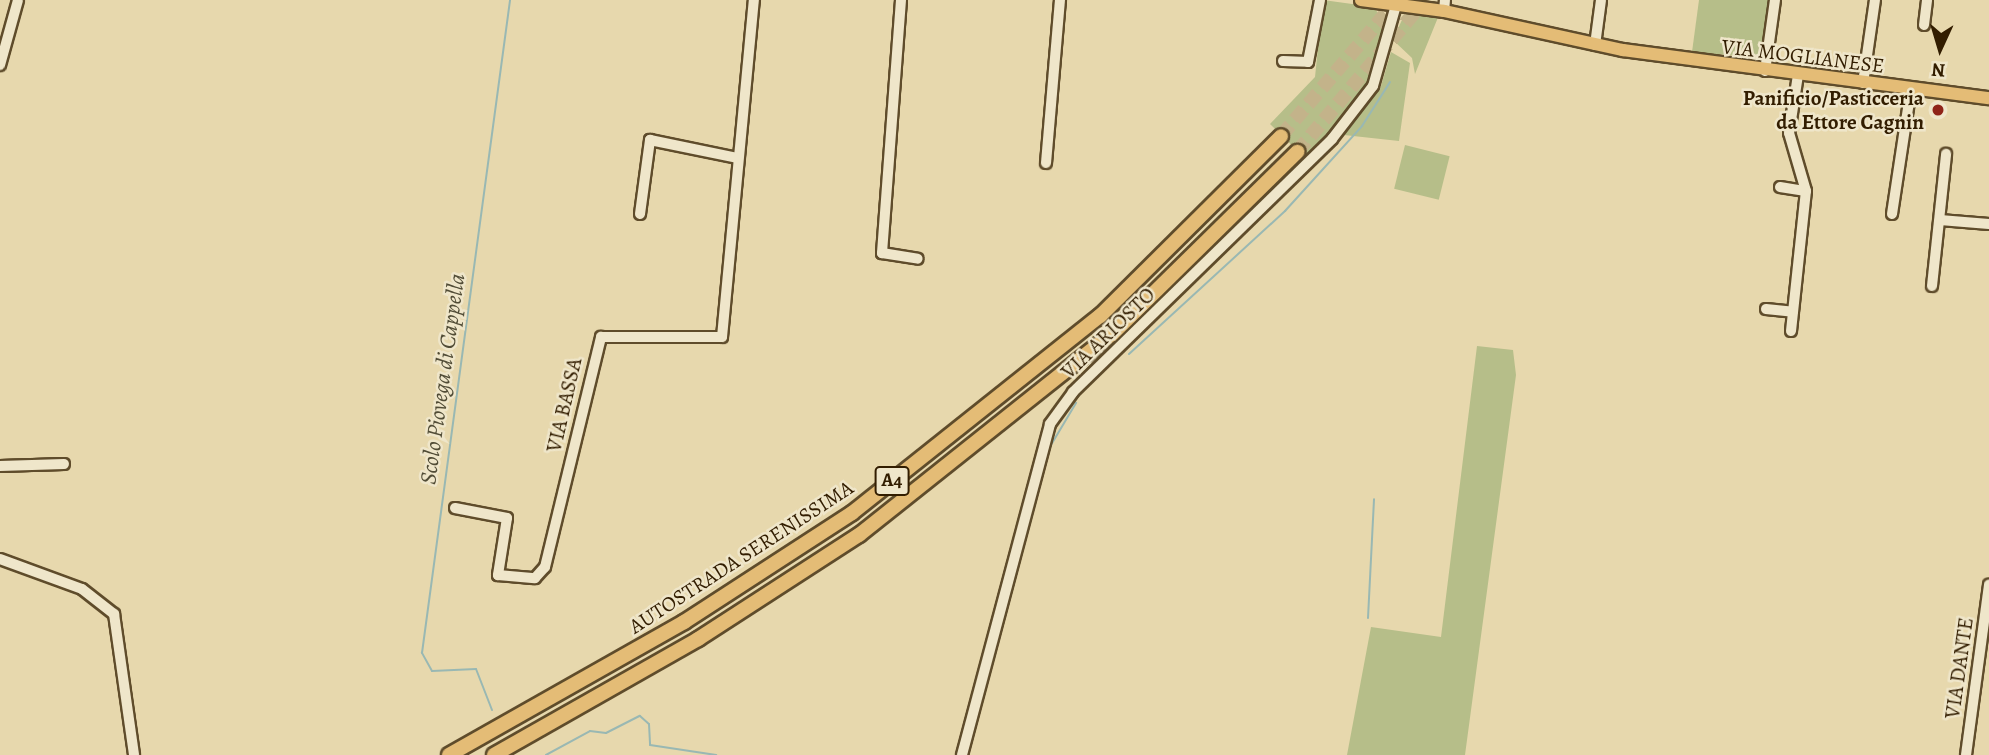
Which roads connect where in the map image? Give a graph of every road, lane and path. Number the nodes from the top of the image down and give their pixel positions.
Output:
1 (18, 0) edge
2 (754, 0) edge
3 (901, 0) edge
4 (1060, 0) edge
5 (1320, 0) edge
6 (1361, 0) edge
7 (1601, 0) edge
8 (1775, 0) edge
9 (1875, 0) edge
10 (1927, 0) edge
11 (1396, 5) junction
12 (1444, 5) edge
13 (1924, 25) dead end
14 (1595, 45) junction
15 (1283, 61) dead end
16 (0, 65) edge
17 (1765, 71) junction
18 (1798, 75) junction
19 (1863, 83) junction
20 (1911, 89) junction
21 (1989, 98) edge
22 (1281, 136) tunnel mouth
23 (1297, 152) tunnel mouth
24 (1946, 154) dead end
25 (738, 158) junction
26 (1046, 163) dead end
27 (1780, 187) dead end
28 (1806, 191) junction
29 (640, 214) dead end
30 (1892, 214) dead end
31 (1940, 219) junction
32 (1989, 225) edge
33 (918, 259) dead end
34 (1932, 286) dead end
35 (1766, 309) dead end
36 (1793, 312) junction
37 (1791, 331) dead end
38 (64, 464) dead end
39 (0, 466) edge
40 (455, 508) dead end
41 (0, 559) edge
42 (1989, 585) edge
43 (134, 755) edge
44 (449, 755) edge
45 (494, 755) edge
46 (962, 755) edge
47 (1966, 755) edge

1 - 16 street
2 - 25 street, VIA BASSA
3 - 33 street
4 - 26 street
5 - 15 street
6 - 11 main road, VIA MOGLIANESE
7 - 14 street
8 - 17 street
9 - 19 street
10 - 13 street
11 - 12 main road, VIA MOGLIANESE
11 - 46 street, VIA ARIOSTO
12 - 14 main road, VIA MOGLIANESE
14 - 17 main road, VIA MOGLIANESE
17 - 18 main road, VIA MOGLIANESE
18 - 19 main road, VIA MOGLIANESE
18 - 28 street
19 - 20 main road, VIA MOGLIANESE
20 - 21 main road, VIA MOGLIANESE
20 - 30 street, VIA MOGLIANESE
22 - 44 highway, AUTOSTRADA SERENISSIMA / A4
23 - 45 highway, AUTOSTRADA SERENISSIMA / A4
24 - 31 street
25 - 29 street
25 - 40 street, VIA BASSA
27 - 28 street
28 - 36 street
31 - 32 street
31 - 34 street
35 - 36 street
36 - 37 street
38 - 39 street
41 - 43 street
42 - 47 street, VIA DANTE

